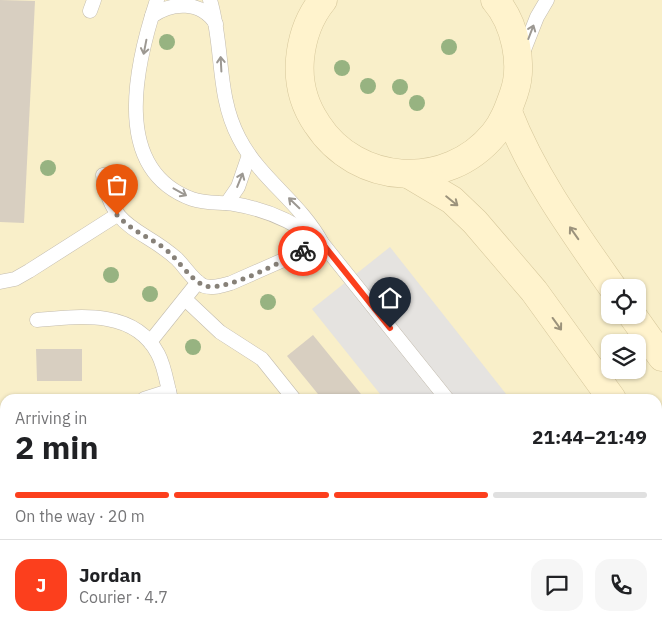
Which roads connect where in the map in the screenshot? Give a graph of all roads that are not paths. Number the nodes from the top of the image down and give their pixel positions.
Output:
1 (157, 0) edge
2 (210, 0) edge
3 (495, 0) edge
4 (546, 0) edge
5 (313, 7) edge
6 (152, 16) junction
7 (217, 27) junction
8 (518, 65) junction
9 (508, 112) junction
10 (249, 155) junction
11 (103, 175) dead end
12 (410, 175) junction
13 (227, 204) junction
14 (117, 215) junction
15 (322, 243) junction
16 (607, 279) edge
17 (0, 282) edge
18 (198, 282) junction
19 (185, 299) junction
20 (37, 320) dead end
21 (638, 324) edge
22 (150, 342) junction
23 (662, 357) edge
24 (170, 394) edge
25 (290, 394) edge
26 (443, 394) edge
27 (608, 394) edge

1 - 6 lane
2 - 7 lane
3 - 8 main road
8 -> 4 lane
5 - 12 main road
6 - 7 lane
6 -> 13 lane
10 -> 7 lane
8 - 9 main road
9 - 12 main road
16 -> 9 main road
13 -> 10 lane
15 -> 10 lane
11 - 14 lane
12 -> 27 main road
13 - 15 lane
14 - 17 lane
14 - 18 lane
15 - 18 lane
15 - 26 lane
18 - 19 lane
19 - 22 lane
19 - 25 lane
20 - 22 lane
21 - 23 main road
22 - 24 lane

